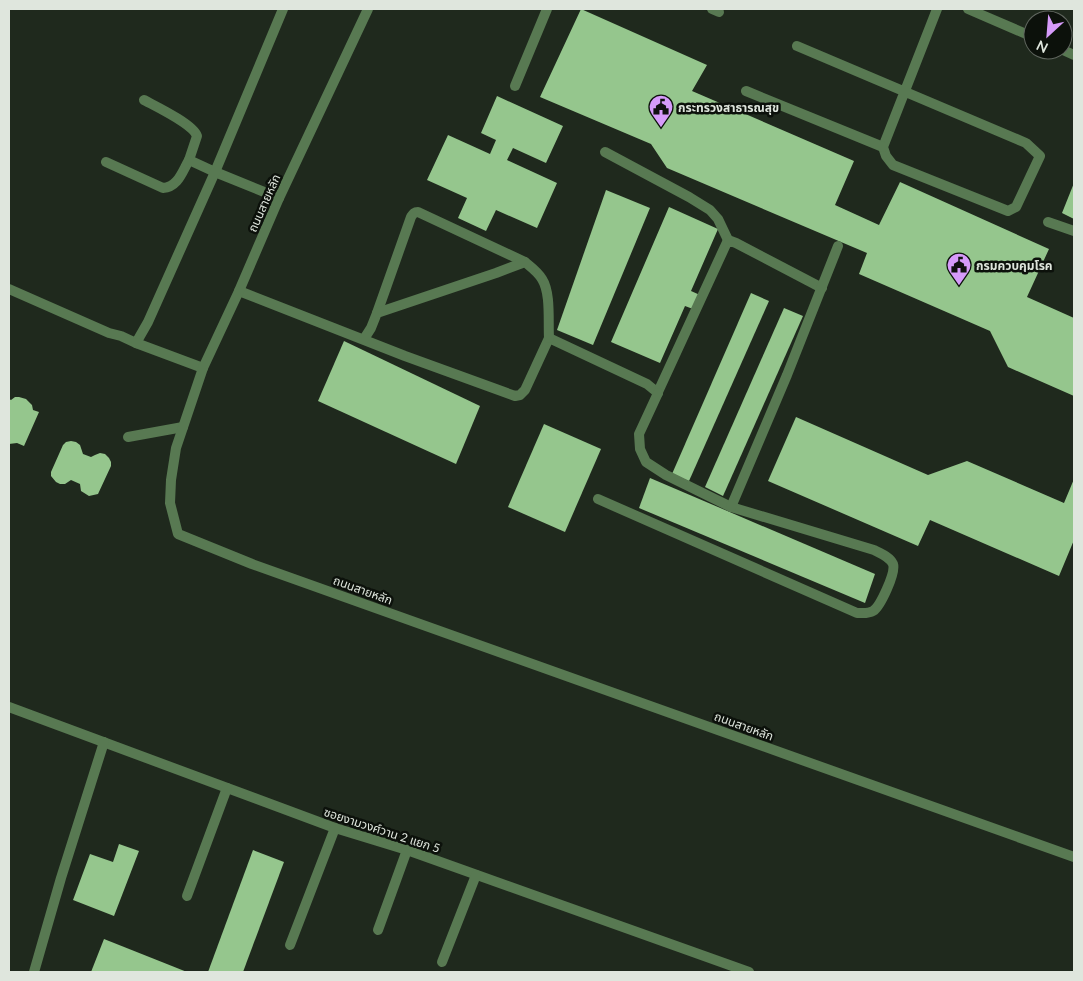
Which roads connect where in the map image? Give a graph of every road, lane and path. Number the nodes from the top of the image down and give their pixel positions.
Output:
1 (283, 9) edge
2 (368, 9) edge
3 (547, 9) edge
4 (937, 9) edge
5 (968, 9) edge
6 (1023, 33) edge
7 (797, 46) dead end
8 (515, 86) dead end
9 (746, 91) dead end
10 (905, 92) junction
11 (144, 100) dead end
12 (883, 147) junction
13 (605, 152) dead end
14 (188, 160) junction
15 (106, 162) dead end
16 (215, 172) junction
17 (279, 198) junction
18 (1048, 222) dead end
19 (1074, 231) edge
20 (728, 240) junction
21 (838, 246) dead end
22 (525, 262) junction
23 (822, 288) junction
24 (9, 289) edge
25 (239, 291) junction
26 (377, 313) junction
27 (549, 338) junction
28 (364, 339) junction
29 (136, 343) junction
30 (203, 368) junction
31 (658, 393) junction
32 (183, 428) junction
33 (128, 437) dead end
34 (598, 499) dead end
35 (731, 507) junction
36 (9, 706) edge
37 (104, 742) junction
38 (227, 788) junction
39 (335, 828) junction
40 (407, 850) junction
41 (1074, 858) edge
42 (476, 875) junction
43 (187, 896) dead end
44 (378, 930) dead end
45 (290, 945) dead end
46 (442, 962) dead end
47 (34, 972) edge
48 (749, 972) edge

1 - 16 street
2 - 17 street, ถนนสายหลัก
3 - 8 street
4 - 10 street
5 - 6 street
7 - 10 street
9 - 12 street
10 - 12 street
10 - 12 street
11 - 14 street
13 - 20 street
14 - 15 street
14 - 16 street
16 - 17 street
16 - 29 street
17 - 25 street, ถนนสายหลัก
18 - 19 street
20 - 23 street
20 - 31 street
21 - 23 street
22 - 26 street
22 - 26 street
22 - 27 street
23 - 35 street
24 - 29 street
25 - 28 street
25 - 30 street, ถนนสายหลัก
26 - 28 street
27 - 28 street
27 - 31 street
29 - 30 street
30 - 32 street, ถนนสายหลัก
31 - 35 street
32 - 33 street
32 - 41 street, ถนนสายหลัก
34 - 35 street
36 - 37 street, ซอยงามวงศ์วาน 2 แยก 5
37 - 38 street, ซอยงามวงศ์วาน 2 แยก 5
37 - 47 street
38 - 39 street, ซอยงามวงศ์วาน 2 แยก 5
38 - 43 street
39 - 40 street, ซอยงามวงศ์วาน 2 แยก 5
39 - 45 street
40 - 42 street, ซอยงามวงศ์วาน 2 แยก 5
40 - 44 street
42 - 46 street
42 - 48 street, ซอยงามวงศ์วาน 2 แยก 5

